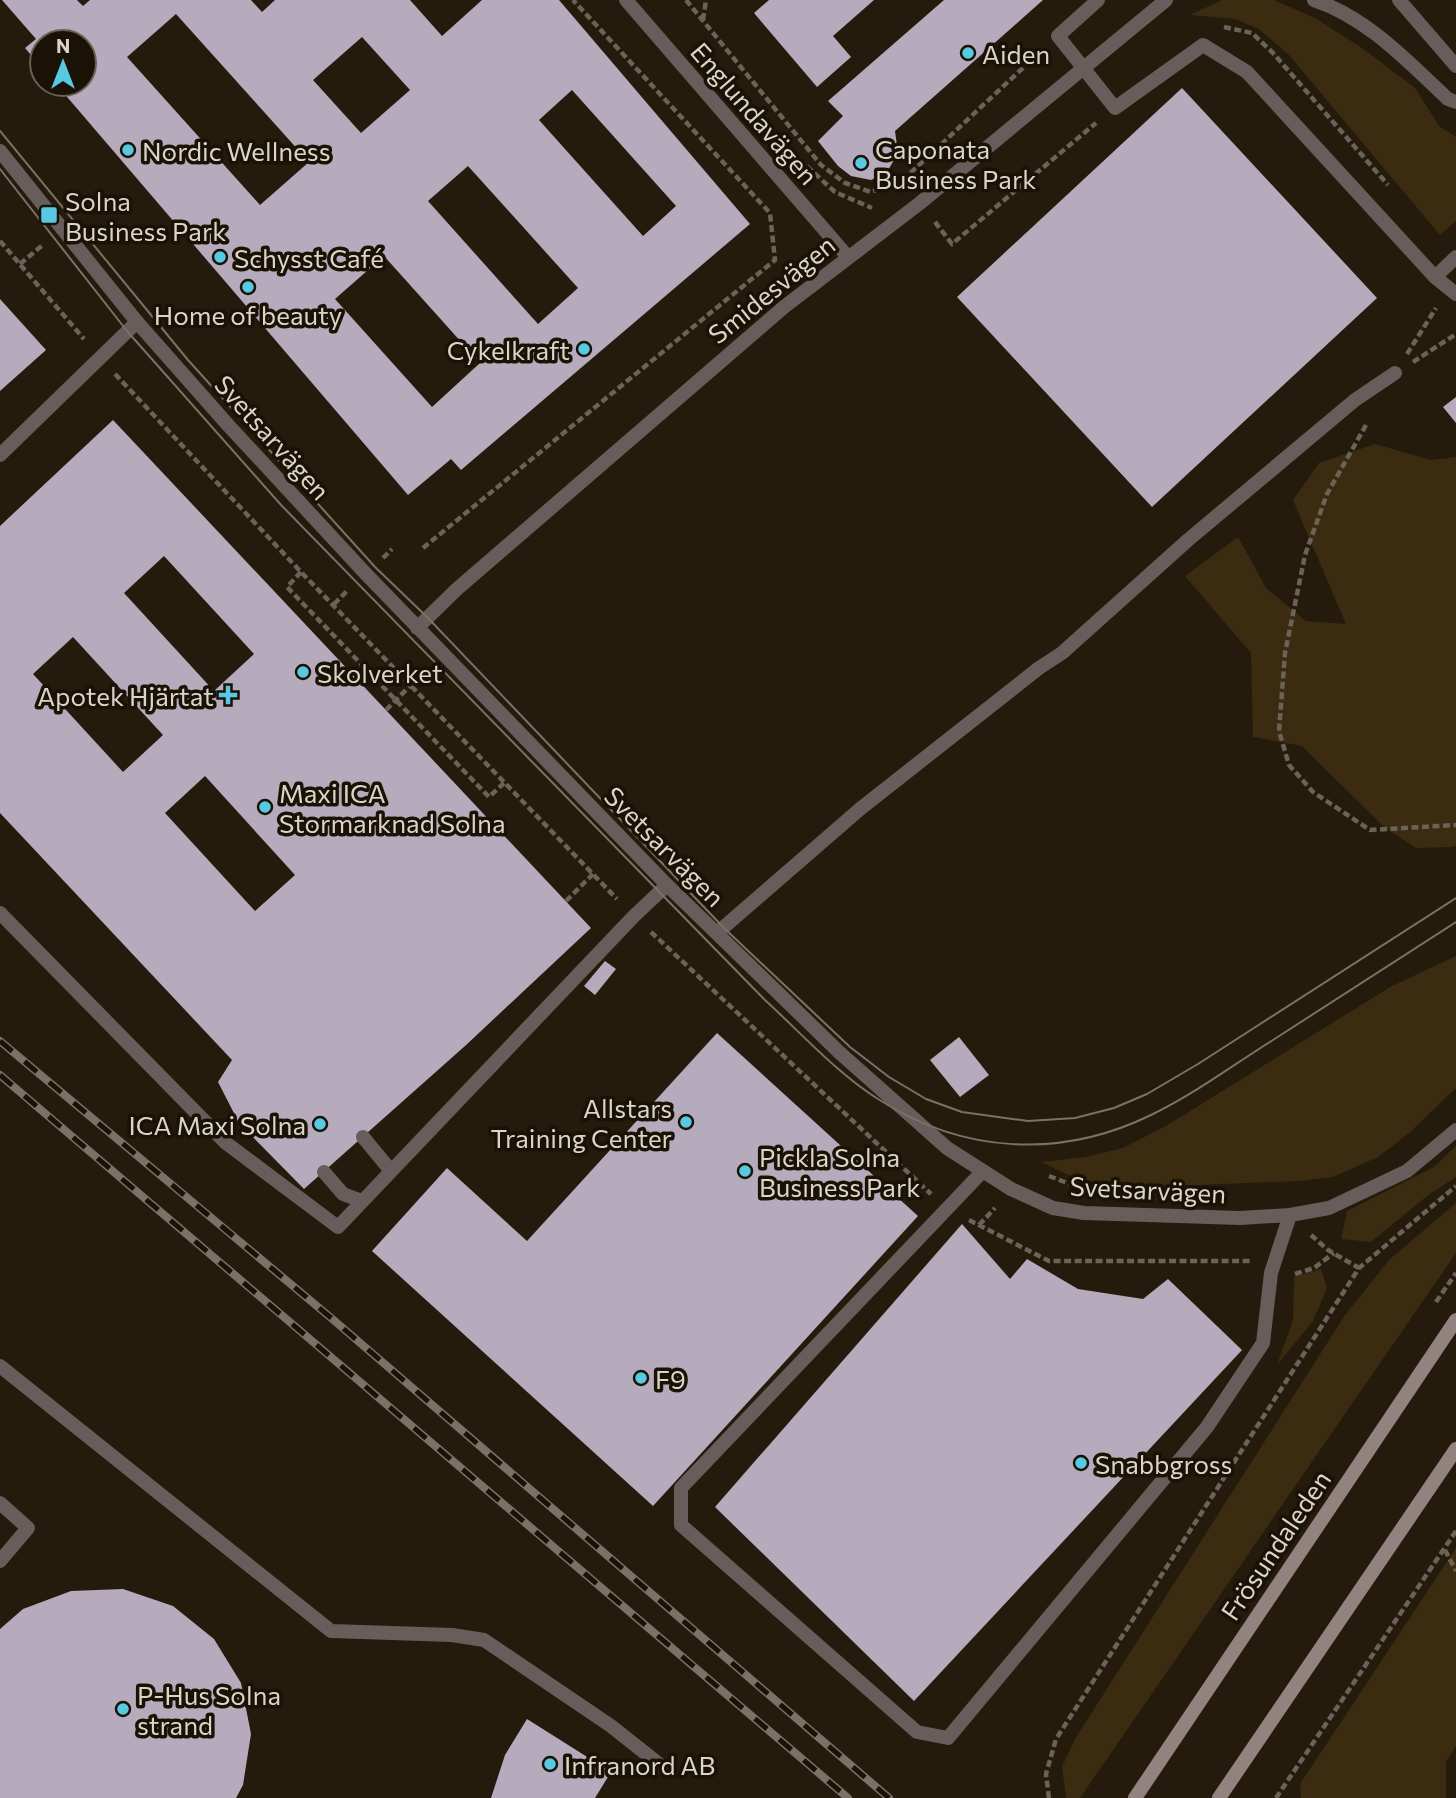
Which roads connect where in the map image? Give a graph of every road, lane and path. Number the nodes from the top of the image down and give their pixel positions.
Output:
1 (573, 0) edge
2 (626, 0) edge
3 (686, 0) edge
4 (706, 0) edge
5 (1098, 0) edge
6 (1166, 0) edge
7 (1314, 0) edge
8 (1399, 0) edge
9 (703, 21) junction
10 (1211, 24) dead end
11 (1058, 36) junction
12 (1456, 66) edge
13 (1083, 69) junction
14 (1456, 102) edge
15 (1115, 108) junction
16 (0, 151) edge
17 (821, 181) dead end
18 (1390, 188) dead end
19 (880, 208) dead end
20 (0, 242) edge
21 (952, 244) dead end
22 (848, 257) junction
23 (1456, 257) edge
24 (1435, 277) junction
25 (1456, 294) edge
26 (1438, 304) dead end
27 (137, 322) junction
28 (1456, 334) edge
29 (99, 358) junction
30 (1395, 373) junction
31 (1368, 422) dead end
32 (0, 455) edge
33 (423, 548) dead end
34 (301, 572) junction
35 (417, 628) junction
36 (411, 685) junction
37 (396, 700) junction
38 (386, 710) dead end
39 (504, 783) junction
40 (1456, 825) edge
41 (593, 874) junction
42 (667, 885) junction
43 (566, 901) dead end
44 (0, 913) edge
45 (634, 916) junction
46 (717, 933) junction
47 (1456, 1130) edge
48 (363, 1138) dead end
49 (391, 1171) junction
50 (324, 1172) dead end
51 (982, 1172) junction
52 (1042, 1174) dead end
53 (1456, 1186) edge
54 (1078, 1187) dead end
55 (362, 1201) junction
56 (947, 1209) junction
57 (1290, 1215) junction
58 (1334, 1254) junction
59 (1359, 1268) junction
60 (1271, 1273) junction
61 (1456, 1320) edge
62 (0, 1366) edge
63 (1456, 1449) edge
64 (0, 1503) edge
65 (1456, 1531) edge
66 (1444, 1549) junction
67 (0, 1561) edge
68 (1456, 1571) edge
69 (664, 1768) dead end
70 (1049, 1798) edge
71 (1135, 1798) edge
72 (1219, 1798) edge
73 (1276, 1798) edge

1 - 33 path
2 - 22 street, Englundavägen
3 - 9 path
4 - 9 path
5 - 11 street
6 - 13 street, Smidesvägen
7 - 14 street
8 - 12 street
9 - 11 path
10 - 18 path
11 - 13 street
13 - 15 street
13 - 22 street, Smidesvägen
15 - 21 path
15 - 24 street
16 - 27 street, Svetsarvägen
17 - 19 path
20 - 29 path
22 - 35 street, Smidesvägen
23 - 24 street
24 - 25 street
26 - 30 path
27 - 29 street
27 - 35 street, Svetsarvägen
28 - 30 path
29 - 32 street
29 - 34 path
30 - 46 street
31 - 40 path
34 - 36 path
34 - 37 path
35 - 42 street, Svetsarvägen
36 - 37 path
36 - 39 path
37 - 38 path
37 - 39 path
39 - 41 path
41 - 43 path
41 - 45 path
42 - 45 street
42 - 46 street, Svetsarvägen
44 - 55 street
45 - 49 street
45 - 56 path
46 - 51 street, Svetsarvägen
47 - 57 street, Svetsarvägen
48 - 49 street
49 - 55 street
50 - 55 street
51 - 56 street
51 - 57 street, Svetsarvägen
52 - 54 path
53 - 59 path
56 - 60 path
56 - 60 street
57 - 58 path
57 - 60 street
58 - 59 path
58 - 60 path
59 - 70 path
61 - 71 main road, Frösundaleden
62 - 69 street
63 - 72 main road
64 - 67 street
65 - 66 path
66 - 68 path
66 - 73 path

